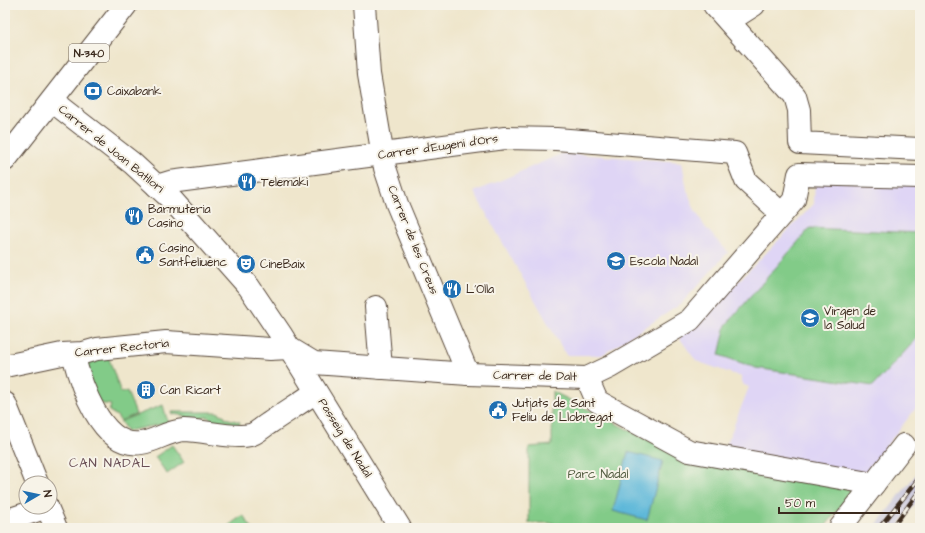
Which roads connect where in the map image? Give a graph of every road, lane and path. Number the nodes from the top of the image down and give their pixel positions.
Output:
1 (126, 5) edge
2 (364, 5) edge
3 (714, 5) edge
4 (754, 5) edge
5 (729, 21) junction
6 (52, 101) junction
7 (920, 149) edge
8 (383, 155) junction
9 (5, 160) edge
10 (920, 177) edge
11 (157, 186) junction
12 (782, 214) junction
13 (376, 307) dead end
14 (289, 348) junction
15 (73, 354) junction
16 (5, 366) edge
17 (381, 368) junction
18 (468, 374) junction
19 (587, 378) junction
20 (316, 392) junction
21 (5, 404) edge
22 (904, 445) dead end
23 (34, 475) edge
24 (874, 484) junction
25 (23, 515) edge
26 (50, 515) edge
27 (5, 521) edge
28 (56, 528) edge
29 (400, 528) edge
30 (840, 528) edge

1 - 6 street, N-340
2 - 8 street, Carrer de les Creus
3 - 5 street
4 - 5 street
5 - 7 street
6 - 9 street, N-340
6 - 11 street, Carrer de Joan Batllori
8 - 11 street, Carrer d'Eugeni d'Ors
8 - 12 street, Carrer d'Eugeni d'Ors
8 - 18 street, Carrer de les Creus
10 - 12 street
11 - 14 street, Carrer de Joan Batllori
12 - 19 street
13 - 17 street
14 - 15 street, Carrer Rectoria
14 - 17 street, Carrer de Dalt
14 - 20 street, Passeig de Nadal
15 - 16 street, Carrer Rectoria
15 - 20 street
17 - 18 street, Carrer de Dalt
18 - 19 street, Carrer de Dalt
19 - 24 street, Carrer de Dalt
20 - 29 street, Passeig de Nadal
21 - 23 street
22 - 24 street
24 - 30 street
25 - 27 street
26 - 28 street

